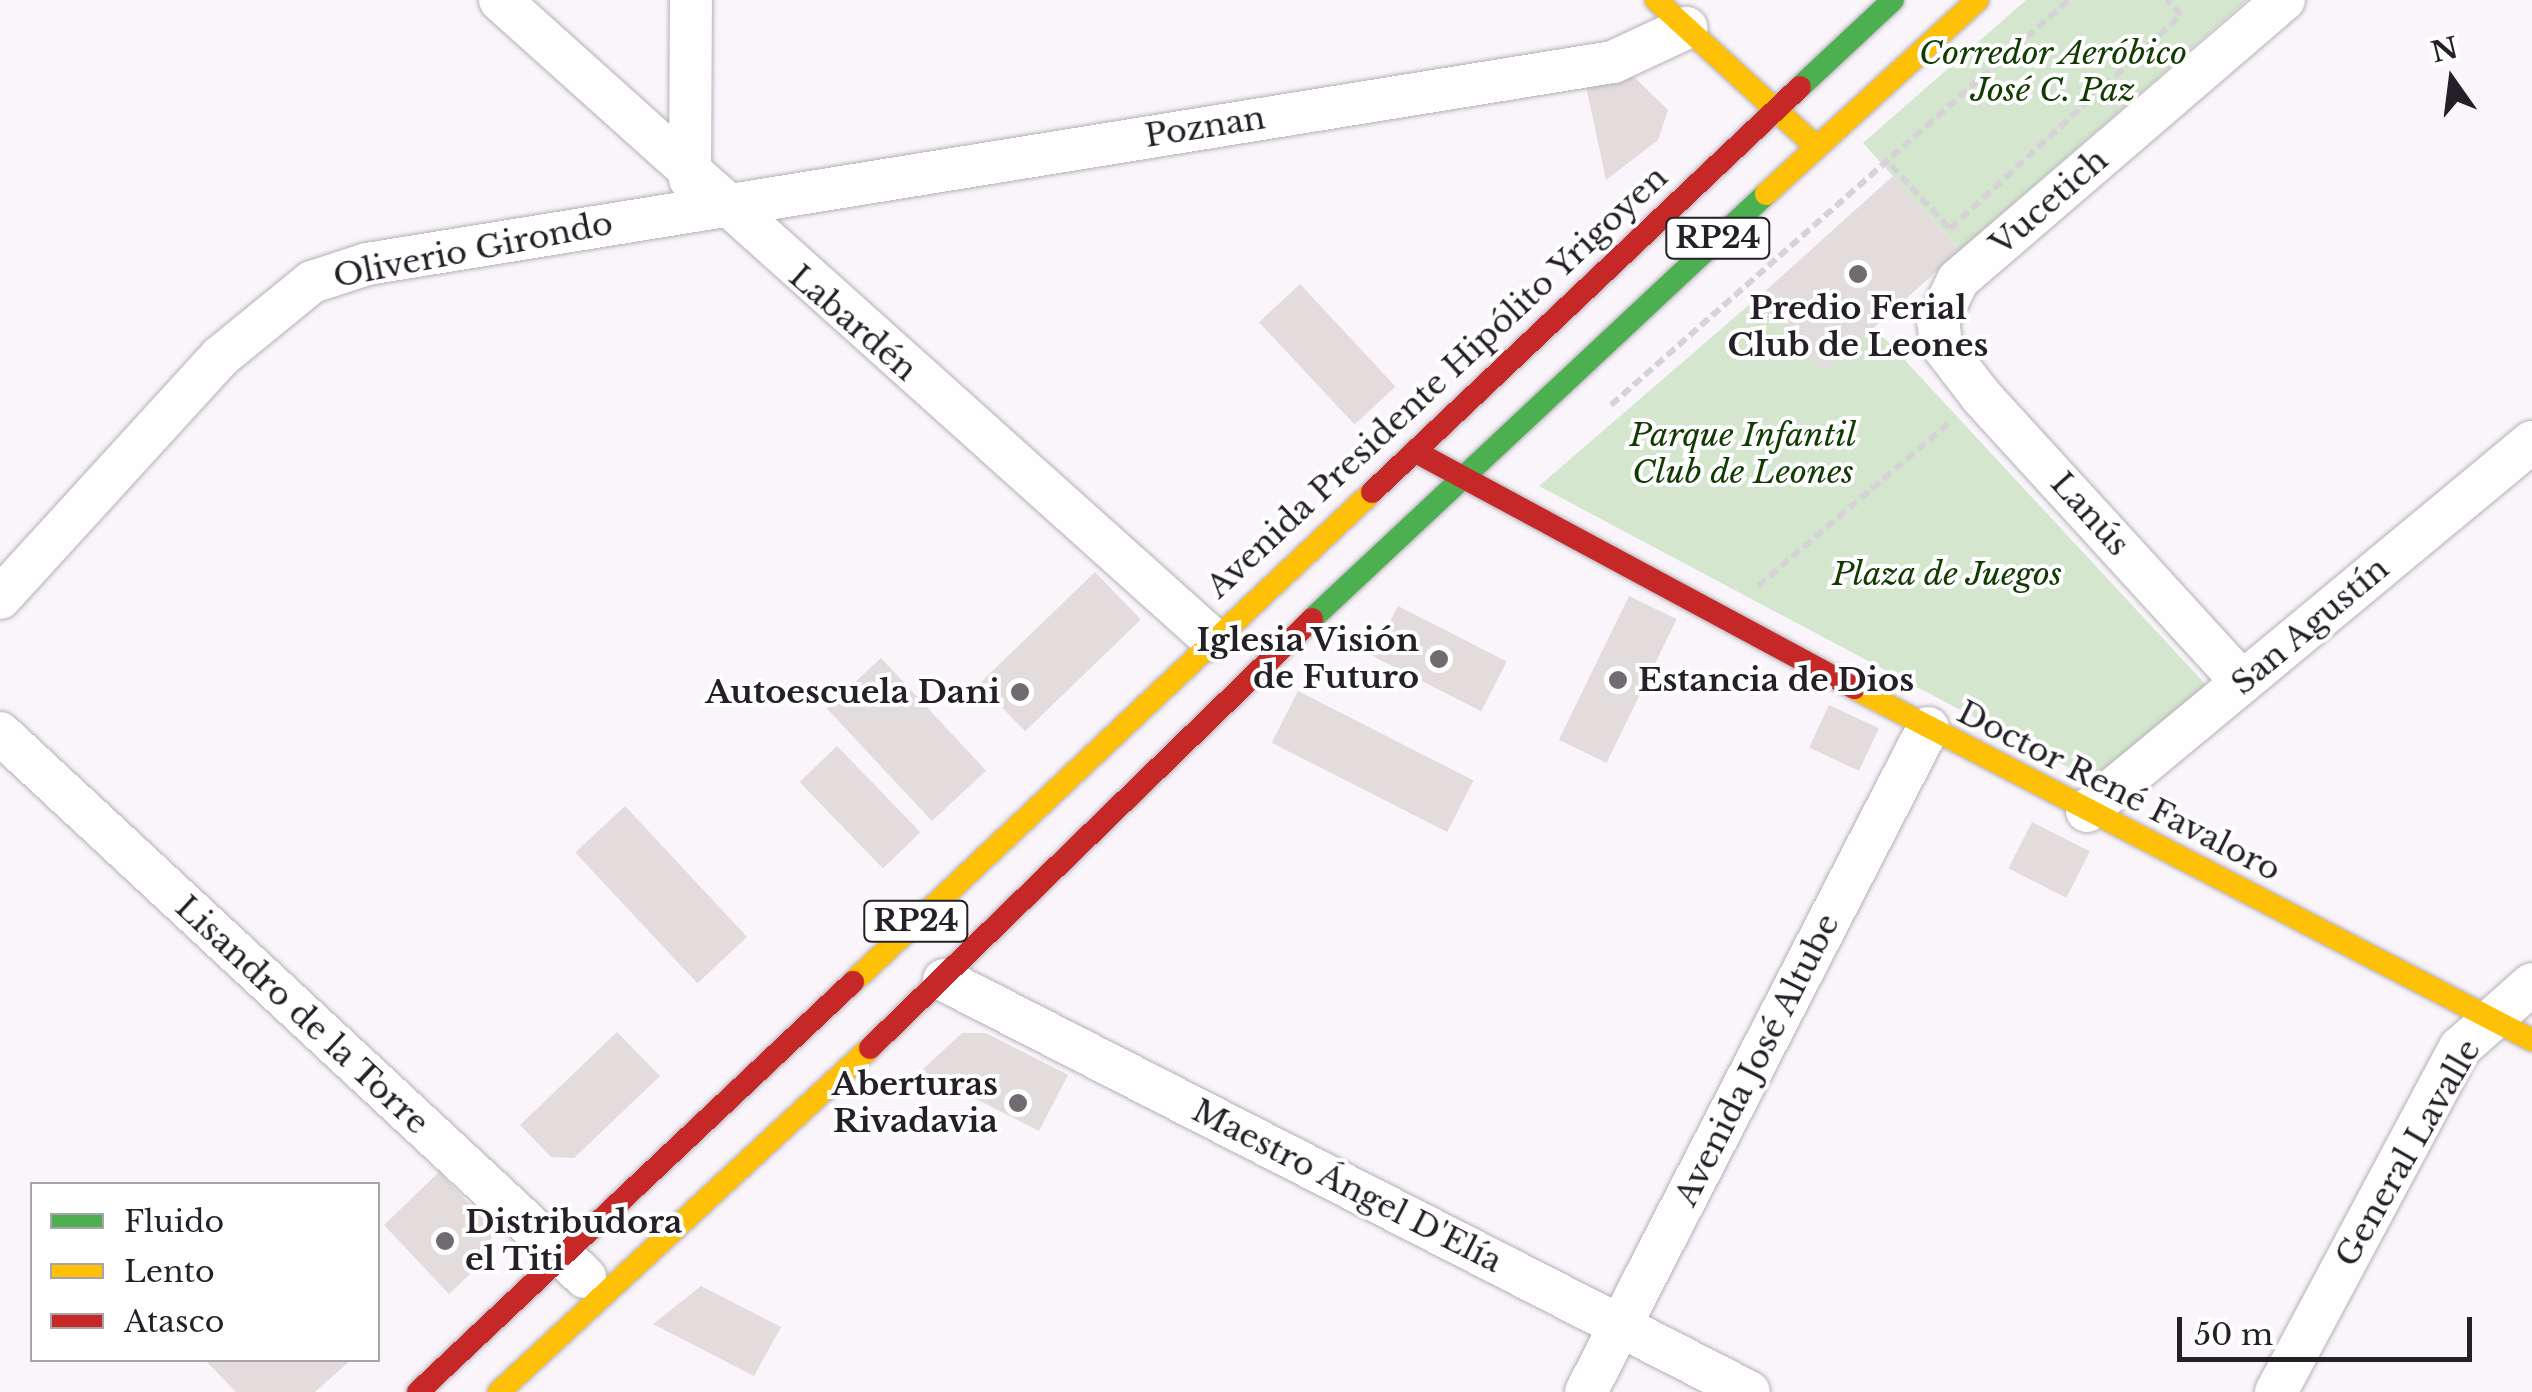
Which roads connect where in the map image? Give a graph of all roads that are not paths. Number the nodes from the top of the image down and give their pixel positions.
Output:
1 (500, 0) edge
2 (691, 0) edge
3 (1894, 0) edge
4 (1978, 0) edge
5 (2284, 0) edge
6 (1683, 9) edge
7 (1773, 106) junction
8 (1817, 147) junction
9 (704, 192) junction
10 (1941, 344) joint
11 (2532, 442) edge
12 (1416, 452) junction
13 (1457, 477) junction
14 (0, 598) edge
15 (1212, 639) junction
16 (2242, 682) junction
17 (1928, 728) junction
18 (0, 733) edge
19 (2087, 811) junction
20 (944, 980) junction
21 (2532, 984) edge
22 (2489, 1018) junction
23 (2532, 1040) edge
24 (564, 1255) junction
25 (604, 1296) junction
26 (1621, 1326) junction
27 (418, 1392) edge
28 (499, 1392) edge
29 (1586, 1392) edge
30 (1749, 1392) edge
31 (2276, 1392) edge

1 - 9 street, Labardén
2 - 9 street
3 - 7 main road, Avenida Presidente Hipólito Yrigoyen / RP24
4 - 8 main road, RP24
5 - 10 street, Vucetich
6 - 7 main road
6 - 9 street, Poznan
7 - 8 main road
7 - 12 main road, Avenida Presidente Hipólito Yrigoyen / RP24
8 - 13 main road, RP24
9 - 14 street, Oliverio Girondo
9 - 15 street, Labardén
10 - 16 street, Lanús
11 - 16 street, San Agustín
12 - 13 main road, Doctor René Favaloro
12 - 15 main road, Avenida Presidente Hipólito Yrigoyen / RP24
13 - 17 main road, Doctor René Favaloro
13 - 20 main road, RP24
15 - 24 main road, Avenida Presidente Hipólito Yrigoyen / RP24
16 - 19 street, San Agustín
17 - 19 main road, Doctor René Favaloro
17 - 26 street, Avenida José Altube
18 - 24 street, Lisandro de la Torre
19 - 22 main road, Doctor René Favaloro
20 - 25 main road, RP24
20 - 26 street, Maestro Ángel D'Elía
21 - 22 street, General Lavalle
22 - 23 main road, Doctor René Favaloro
22 - 31 street, General Lavalle
24 - 25 street, Lisandro de la Torre
24 - 27 main road, Avenida Presidente Hipólito Yrigoyen / RP24
25 - 28 main road, RP24
26 - 29 street, Avenida José Altube
26 - 30 street, Maestro Ángel D'Elía

